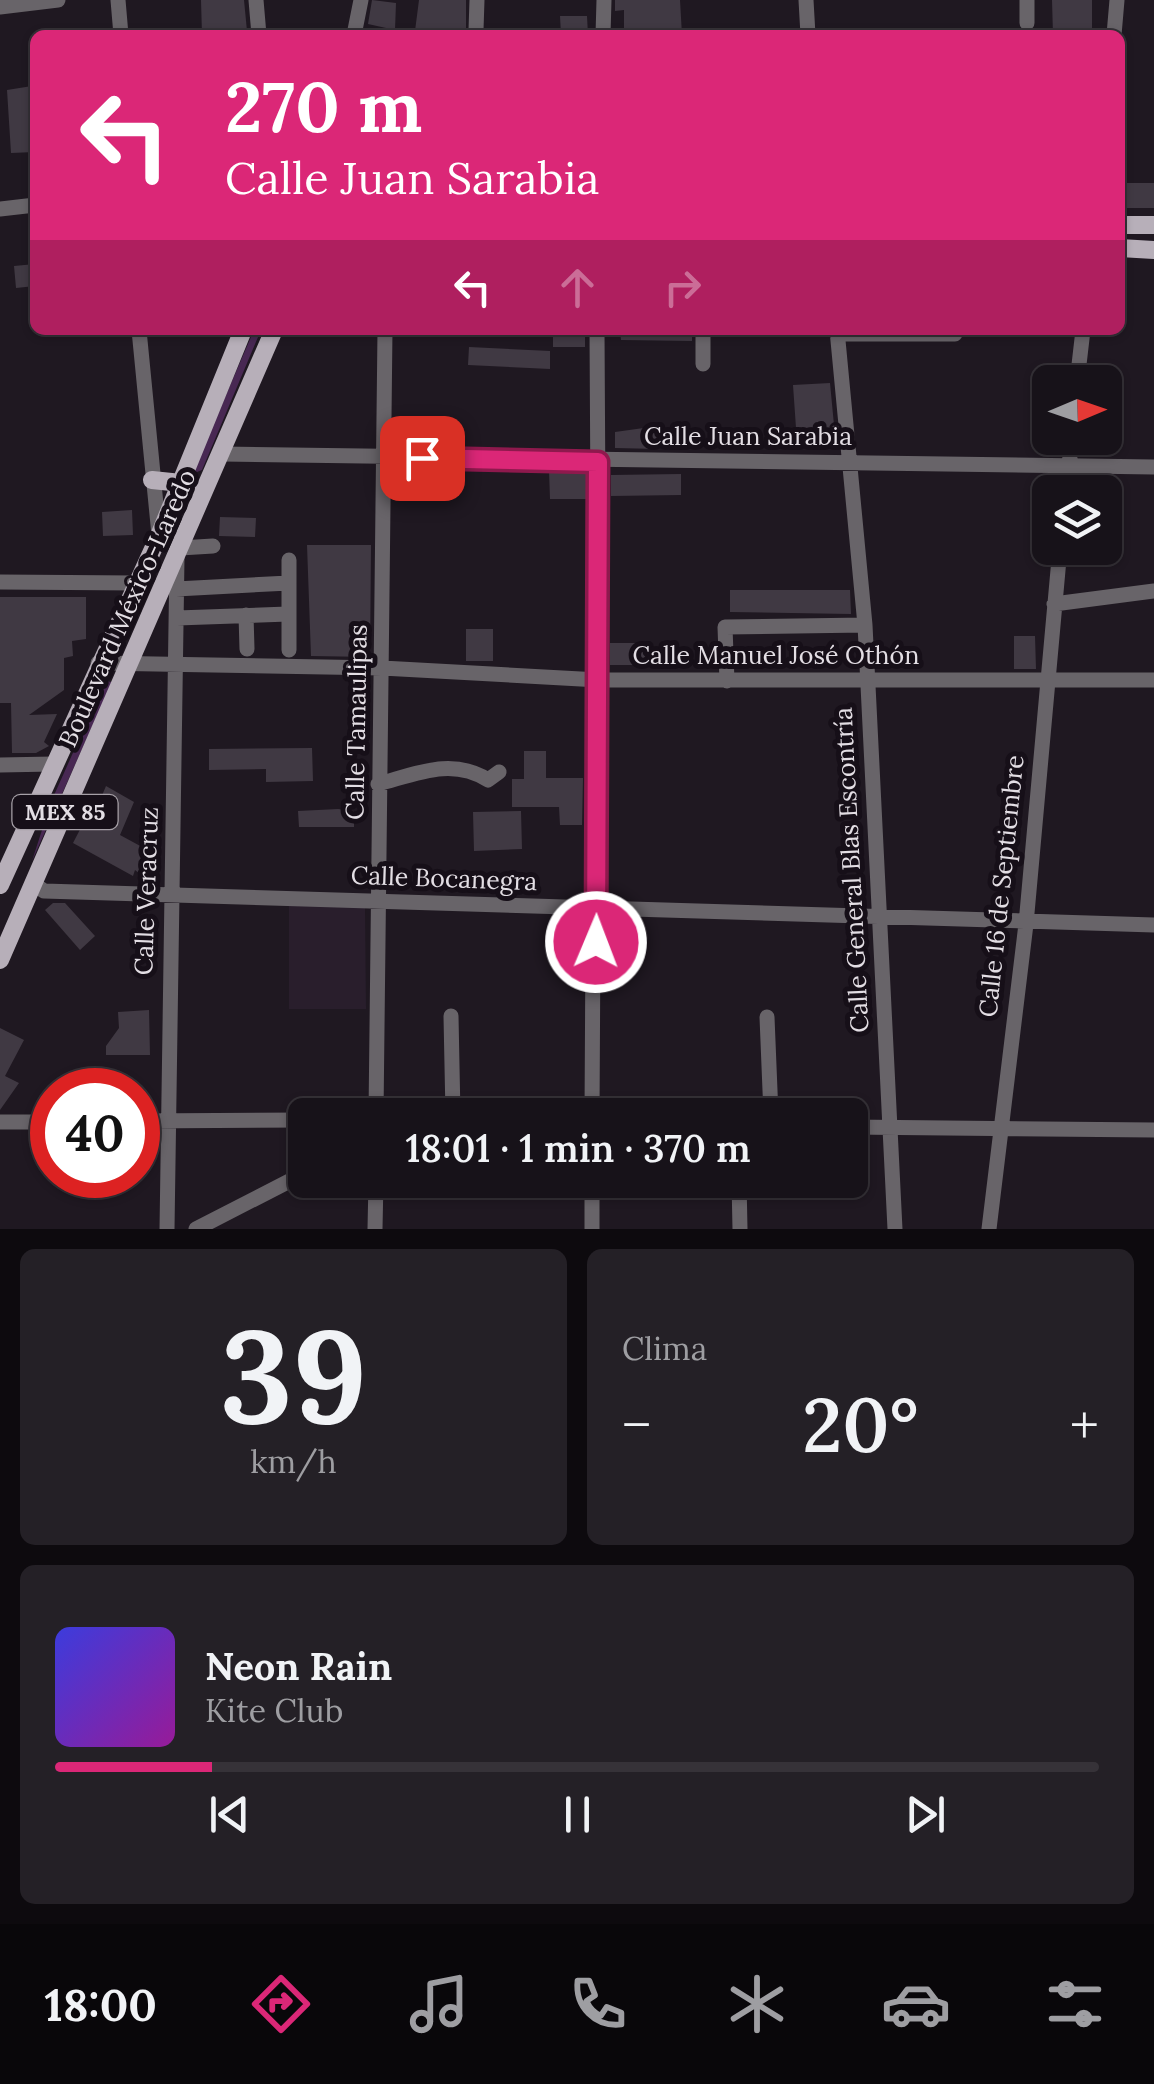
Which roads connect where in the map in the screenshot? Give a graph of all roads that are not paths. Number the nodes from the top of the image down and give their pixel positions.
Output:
1 (58, 0) edge
2 (118, 0) edge
3 (256, 0) edge
4 (361, 0) edge
5 (476, 0) edge
6 (604, 0) edge
7 (806, 0) edge
8 (1027, 0) edge
9 (1118, 0) edge
10 (0, 7) edge
11 (1028, 23) dead end
12 (121, 30) edge
13 (258, 30) edge
14 (355, 30) edge
15 (476, 30) dead end
16 (603, 30) edge
17 (808, 30) edge
18 (1115, 30) edge
19 (30, 206) edge
20 (0, 209) edge
21 (1125, 224) edge
22 (1154, 226) edge
23 (1125, 248) edge
24 (1154, 250) edge
25 (139, 335) edge
26 (242, 335) edge
27 (272, 335) edge
28 (386, 335) edge
29 (597, 335) edge
30 (703, 335) edge
31 (846, 335) edge
32 (1082, 335) edge
33 (703, 364) dead end
34 (1079, 365) edge
35 (222, 454) junction
36 (1070, 455) edge
37 (386, 456) junction
38 (850, 460) junction
39 (598, 462) junction
40 (1069, 466) junction
41 (1154, 467) edge
42 (1068, 475) edge
43 (152, 480) junction
44 (180, 484) junction
45 (208, 484) junction
46 (159, 536) junction
47 (213, 546) dead end
48 (178, 551) junction
49 (289, 560) dead end
50 (1058, 565) edge
51 (0, 582) edge
52 (136, 583) junction
53 (289, 583) junction
54 (176, 589) junction
55 (1154, 591) edge
56 (1054, 604) junction
57 (288, 614) junction
58 (246, 615) junction
59 (176, 618) junction
60 (865, 625) junction
61 (247, 648) dead end
62 (290, 650) dead end
63 (98, 663) junction
64 (131, 664) junction
65 (176, 668) junction
66 (382, 668) junction
67 (1047, 677) junction
68 (599, 680) junction
69 (1154, 680) edge
70 (727, 681) junction
71 (867, 682) junction
72 (53, 764) junction
73 (0, 765) edge
74 (500, 772) dead end
75 (378, 784) junction
76 (15, 850) junction
77 (34, 884) junction
78 (0, 885) edge
79 (172, 893) junction
80 (380, 901) junction
81 (596, 908) junction
82 (880, 917) junction
83 (1026, 924) junction
84 (1154, 925) edge
85 (0, 960) edge
86 (451, 1016) dead end
87 (767, 1017) dead end
88 (376, 1098) edge
89 (453, 1098) edge
90 (592, 1098) edge
91 (770, 1098) edge
92 (160, 1120) edge
93 (170, 1120) junction
94 (288, 1120) edge
95 (0, 1122) edge
96 (30, 1122) edge
97 (868, 1127) edge
98 (888, 1127) junction
99 (1000, 1128) junction
100 (1154, 1130) edge
101 (288, 1181) edge
102 (376, 1198) edge
103 (592, 1198) edge
104 (740, 1198) edge
105 (167, 1229) edge
106 (196, 1229) edge
107 (375, 1229) edge
108 (592, 1229) edge
109 (740, 1229) edge
110 (895, 1229) edge
111 (989, 1229) edge

1 - 10 street
2 - 12 street
3 - 13 street
4 - 14 street
5 - 15 street
6 - 16 street
7 - 17 street
8 - 11 street
9 - 18 street
19 - 20 street
21 - 22 main road
23 - 24 main road
25 - 43 street
26 - 44 main road, Boulevard México-Laredo / MEX 85
27 - 35 main road, Boulevard México-Laredo / MEX 85
28 - 37 street, Calle Tamaulipas
29 - 39 street
30 - 33 street
31 - 38 street, Calle General Blas Escontría
32 - 34 street
35 - 37 street, Calle Juan Sarabia
35 - 45 main road, Boulevard México-Laredo / MEX 85
36 - 40 street
37 - 39 street, Calle Juan Sarabia
37 - 66 street, Calle Tamaulipas
38 - 39 street, Calle Juan Sarabia
38 - 40 street, Calle Juan Sarabia
38 - 60 street, Calle General Blas Escontría
39 - 68 street
40 - 41 street, Calle Juan Sarabia
40 - 42 street
43 - 44 main road
43 - 46 street
44 - 45 main road
44 - 46 main road, Boulevard México-Laredo / MEX 85
45 - 48 main road, Boulevard México-Laredo / MEX 85
46 - 52 main road, Boulevard México-Laredo / MEX 85
47 - 48 street
48 - 54 street, Calle Veracruz
48 - 64 main road, Boulevard México-Laredo / MEX 85
49 - 53 street
50 - 56 street, Calle 16 de Septiembre
51 - 52 street
52 - 63 main road, Boulevard México-Laredo / MEX 85
53 - 54 street
53 - 57 street
54 - 59 street, Calle Veracruz
55 - 56 street
56 - 67 street, Calle 16 de Septiembre
57 - 58 street
57 - 62 street
58 - 59 street
58 - 61 street
59 - 65 street, Calle Veracruz
60 - 70 street
60 - 71 street, Calle General Blas Escontría
63 - 64 street, Calle Manuel José Othón
63 - 72 main road, Boulevard México-Laredo / MEX 85
64 - 65 street, Calle Manuel José Othón
64 - 77 main road, Boulevard México-Laredo / MEX 85
65 - 66 street, Calle Manuel José Othón
65 - 79 street, Calle Veracruz
66 - 68 street, Calle Manuel José Othón
66 - 75 street, Calle Tamaulipas
67 - 69 street, Calle Manuel José Othón
67 - 71 street, Calle Manuel José Othón
67 - 83 street, Calle 16 de Septiembre
68 - 70 street, Calle Manuel José Othón
68 - 81 street
70 - 71 street, Calle Manuel José Othón
71 - 82 street, Calle General Blas Escontría
72 - 73 street
72 - 76 main road, Boulevard México-Laredo / MEX 85
74 - 75 street
75 - 80 street, Calle Tamaulipas
76 - 77 main road
76 - 78 main road, Boulevard México-Laredo / MEX 85
77 - 79 street, Calle Bocanegra
77 - 85 main road, Boulevard México-Laredo / MEX 85
79 - 80 street, Calle Bocanegra
79 - 93 street, Calle Veracruz
80 - 81 street, Calle Bocanegra
80 - 88 street, Calle Tamaulipas
81 - 82 street, Calle Bocanegra
81 - 90 street
82 - 83 street, Calle Bocanegra
82 - 98 street, Calle General Blas Escontría
83 - 84 street, Calle Bocanegra
83 - 99 street, Calle 16 de Septiembre
86 - 89 street
87 - 91 street
92 - 93 street
93 - 94 street
93 - 105 street, Calle Veracruz
95 - 96 street
97 - 98 street
98 - 99 street
98 - 110 street, Calle General Blas Escontría
99 - 100 street
99 - 111 street, Calle 16 de Septiembre
101 - 106 street
102 - 107 street
103 - 108 street
104 - 109 street

